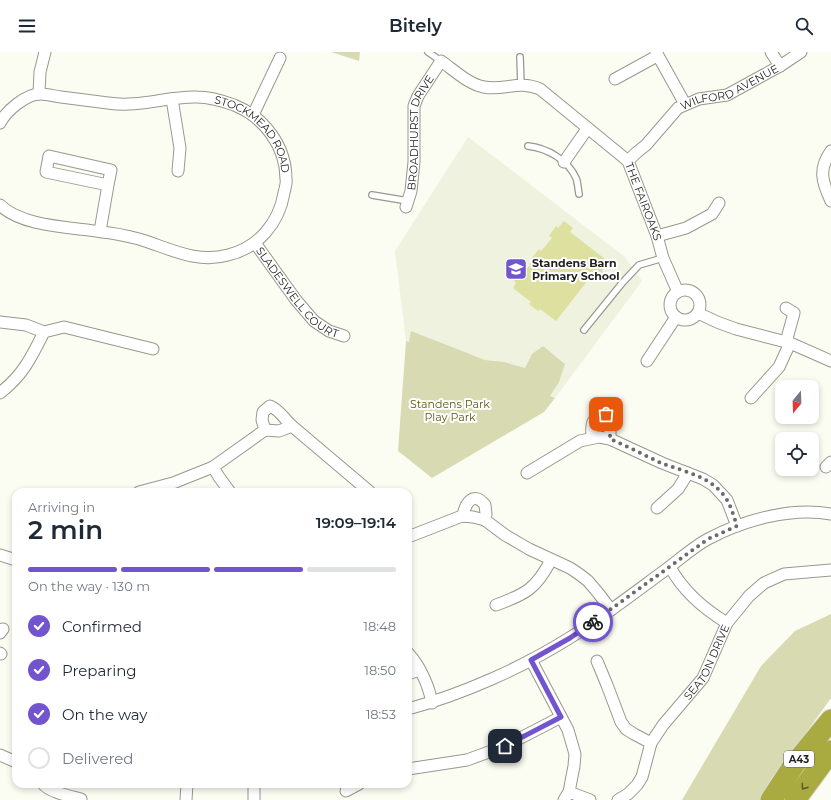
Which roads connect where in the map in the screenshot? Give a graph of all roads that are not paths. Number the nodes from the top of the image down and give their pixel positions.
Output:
1 (45, 52) edge
2 (428, 52) edge
3 (771, 52) edge
4 (801, 52) edge
5 (656, 54) edge
6 (520, 57) dead end
7 (280, 58) dead end
8 (441, 61) junction
9 (780, 66) junction
10 (615, 79) dead end
11 (521, 84) junction
12 (39, 94) junction
13 (172, 99) junction
14 (685, 104) junction
15 (253, 114) junction
16 (0, 123) edge
17 (587, 129) junction
18 (528, 146) dead end
19 (831, 151) edge
20 (628, 160) junction
21 (564, 162) junction
22 (178, 171) dead end
23 (108, 185) junction
24 (579, 194) dead end
25 (372, 195) dead end
26 (830, 198) edge
27 (719, 203) dead end
28 (407, 204) joint
29 (0, 205) edge
30 (100, 231) junction
31 (657, 236) junction
32 (255, 243) junction
33 (663, 258) junction
34 (678, 292) junction
35 (786, 308) dead end
36 (698, 313) junction
37 (676, 317) junction
38 (0, 322) edge
39 (584, 330) dead end
40 (44, 332) junction
41 (344, 336) dead end
42 (788, 342) junction
43 (153, 349) dead end
44 (647, 361) dead end
45 (831, 361) edge
46 (0, 393) edge
47 (751, 398) dead end
48 (292, 426) junction
49 (265, 430) junction
50 (592, 437) junction
51 (610, 439) junction
52 (213, 467) junction
53 (527, 473) dead end
54 (688, 473) junction
55 (154, 488) edge
56 (227, 488) edge
57 (365, 488) edge
58 (657, 508) dead end
59 (831, 514) edge
60 (463, 516) junction
61 (484, 520) junction
62 (737, 526) junction
63 (412, 535) edge
64 (0, 555) edge
65 (12, 559) edge
66 (551, 560) junction
67 (670, 567) junction
68 (831, 570) edge
69 (496, 605) dead end
70 (612, 610) junction
71 (727, 624) junction
72 (412, 659) edge
73 (531, 660) junction
74 (597, 661) dead end
75 (419, 670) junction
76 (412, 673) edge
77 (432, 703) junction
78 (412, 709) edge
79 (561, 717) junction
80 (831, 720) edge
81 (831, 732) edge
82 (651, 743) junction
83 (831, 751) edge
84 (0, 755) edge
85 (12, 760) edge
86 (794, 765) junction
87 (412, 768) edge
88 (48, 788) edge
89 (187, 788) edge
90 (254, 788) edge
91 (352, 788) edge
92 (346, 791) dead end
93 (566, 796) edge
94 (81, 799) edge
95 (186, 800) edge
96 (254, 800) edge
97 (590, 800) edge
98 (618, 800) edge
99 (771, 800) edge
100 (795, 800) edge

1 - 12 street
2 - 8 lane
3 - 9 street
4 - 9 street, WILFORD AVENUE
5 - 10 street
5 - 14 street
6 - 11 lane
7 - 15 street
8 - 11 street, THE FAIROAKS
8 - 28 street, BROADHURST DRIVE
9 - 14 street, WILFORD AVENUE
11 - 17 street, THE FAIROAKS
12 - 13 street, STOCKMEAD ROAD
12 - 16 street
13 - 15 street, STOCKMEAD ROAD
13 - 22 street
14 - 20 street, WILFORD AVENUE
15 - 32 street, STOCKMEAD ROAD
17 - 20 street, THE FAIROAKS
17 - 21 street
18 - 21 lane
19 - 26 street
20 - 31 street, THE FAIROAKS
21 - 24 lane
23 - 23 street
23 - 30 street
25 - 28 lane
27 - 31 street
29 - 30 street, STOCKMEAD ROAD
30 - 32 street, STOCKMEAD ROAD
31 - 33 street, THE FAIROAKS
32 - 41 street, SLADESWELL COURT
33 - 34 street, THE FAIROAKS
33 - 39 lane
34 - 36 street
34 - 37 street
35 - 42 street
36 - 37 street
36 - 42 street
37 - 44 street
38 - 40 street
40 - 43 street
40 - 46 street
42 - 45 street
42 - 47 street
48 - 49 street
48 - 49 street
48 - 57 street
49 - 52 street
50 - 51 street
50 - 51 street
50 - 53 street
51 - 54 street
52 - 55 street
52 - 56 street
54 - 58 street
54 - 62 street
59 - 62 street
60 - 61 street
60 - 61 street
60 - 63 street
61 - 66 street
62 - 67 street
64 - 65 street
66 - 69 street
66 - 70 street
67 - 70 street
67 - 71 street
68 - 71 street, SEATON DRIVE
70 - 73 street
71 - 82 street, SEATON DRIVE
72 - 75 street
73 - 77 street
73 - 79 street
74 - 82 street
75 - 76 street
75 - 77 street
77 - 78 street
79 - 87 street
79 - 93 street
80 - 86 highway, A43
81 - 86 highway
82 - 98 street, SEATON DRIVE
83 -> 100 highway, A43
84 - 85 street
86 - 99 highway, A43
88 - 94 street
89 - 95 street
90 - 96 street
91 - 92 street
93 - 97 street

